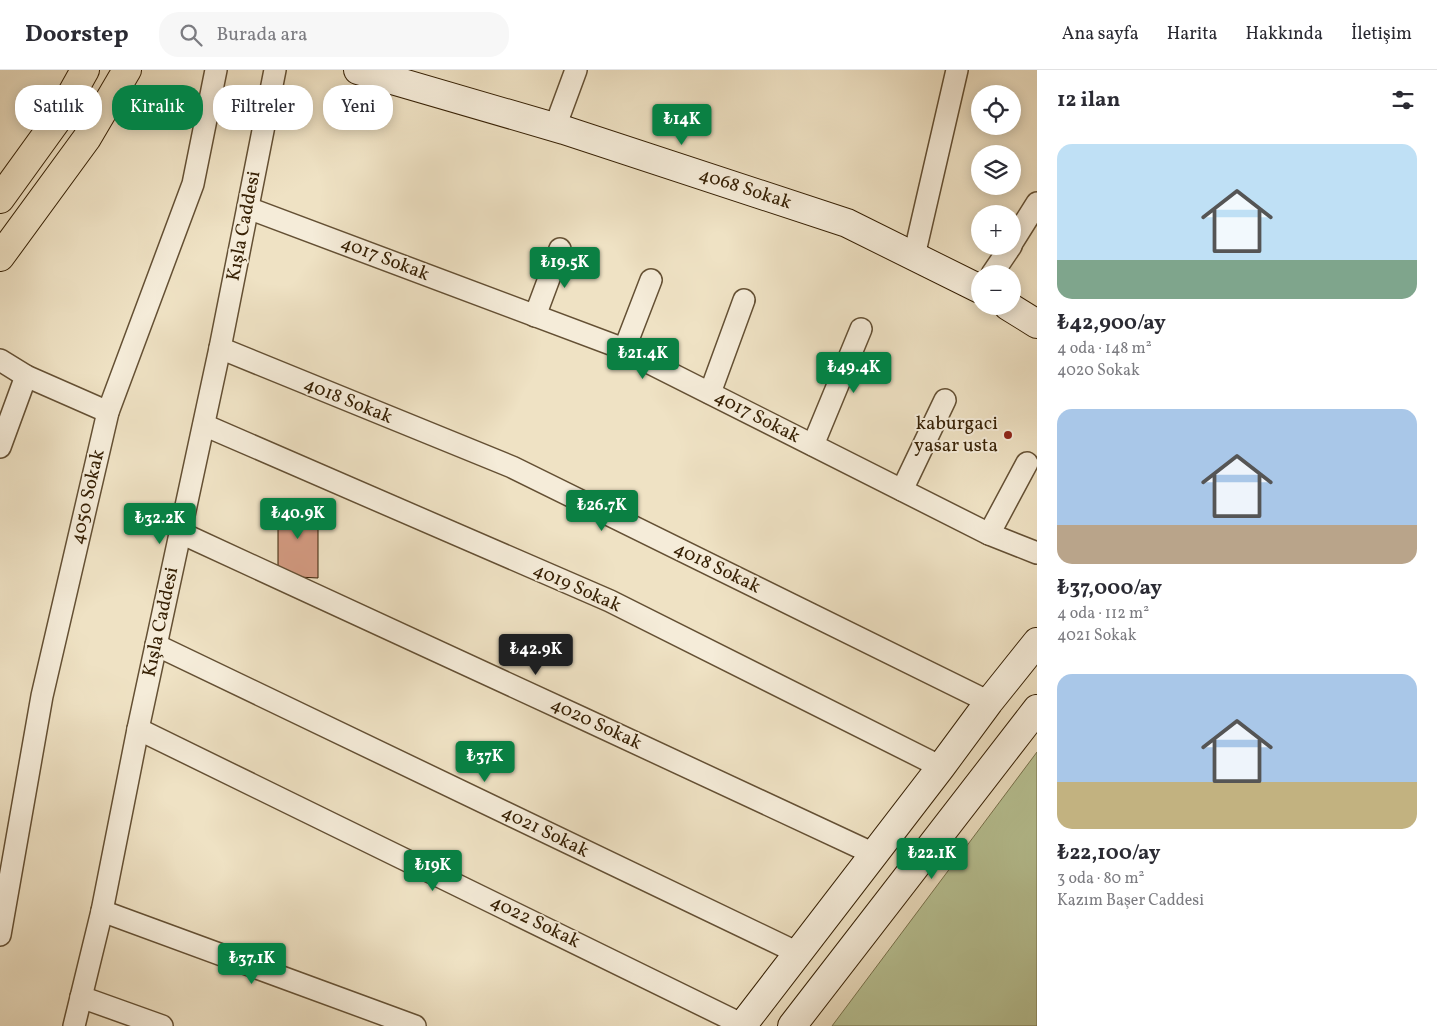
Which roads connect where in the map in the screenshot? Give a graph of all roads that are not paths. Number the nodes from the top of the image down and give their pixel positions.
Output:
1 (85, 70) edge
2 (127, 70) edge
3 (216, 70) edge
4 (275, 70) edge
5 (358, 70) edge
6 (576, 70) edge
7 (957, 70) edge
8 (556, 127) junction
9 (0, 199) edge
10 (1037, 203) edge
11 (248, 208) junction
12 (1021, 229) edge
13 (560, 249) dead end
14 (914, 256) junction
15 (0, 257) edge
16 (651, 280) dead end
17 (971, 284) edge
18 (744, 300) dead end
19 (1021, 314) edge
20 (535, 316) junction
21 (1037, 324) edge
22 (861, 328) dead end
23 (220, 348) junction
24 (624, 350) junction
25 (0, 360) edge
26 (26, 376) junction
27 (710, 393) junction
28 (945, 400) dead end
29 (108, 412) junction
30 (204, 425) junction
31 (813, 446) junction
32 (0, 447) edge
33 (1027, 463) dead end
34 (902, 490) junction
35 (181, 533) junction
36 (989, 534) junction
37 (1037, 553) edge
38 (1037, 642) edge
39 (156, 645) junction
40 (989, 702) junction
41 (1037, 709) edge
42 (138, 729) junction
43 (941, 767) junction
44 (874, 854) junction
45 (102, 910) junction
46 (0, 935) edge
47 (798, 953) junction
48 (81, 998) junction
49 (742, 1025) edge
50 (74, 1026) edge
51 (162, 1026) edge
52 (415, 1026) edge
53 (792, 1026) edge

1 - 9 main road
2 - 15 main road
3 - 29 street, 4050 Sokak
4 - 11 street, Kışla Caddesi
5 - 8 main road, 4068 Sokak
6 - 8 street
7 - 14 street
8 - 14 main road, 4068 Sokak
10 - 12 street
11 - 20 street, 4017 Sokak
11 - 23 street, Kışla Caddesi
13 - 20 street
14 - 17 main road, 4068 Sokak
16 - 24 street
18 - 27 street
19 - 21 main road
20 - 24 street, 4017 Sokak
22 - 31 street
23 - 30 street, Kışla Caddesi
23 - 40 street, 4018 Sokak
24 - 27 street, 4017 Sokak
25 - 26 street
26 - 29 street
26 - 32 street
27 - 31 street, 4017 Sokak
28 - 34 street
29 - 46 street, 4050 Sokak
30 - 35 street, Kışla Caddesi
30 - 43 street, 4019 Sokak
31 - 34 street, 4017 Sokak
33 - 36 street
34 - 36 street, 4017 Sokak
35 - 39 street, Kışla Caddesi
35 - 44 street, 4020 Sokak
36 - 37 street, 4017 Sokak
38 - 40 main road
39 - 42 street, Kışla Caddesi
39 - 47 street, 4021 Sokak
40 - 43 main road
41 - 53 main road
42 - 45 street, Kışla Caddesi
42 - 49 street, 4022 Sokak
43 - 44 main road
44 - 47 main road
45 - 48 street, Kışla Caddesi
45 - 52 street
47 - 49 main road
48 - 50 street, Kışla Caddesi
48 - 51 street

